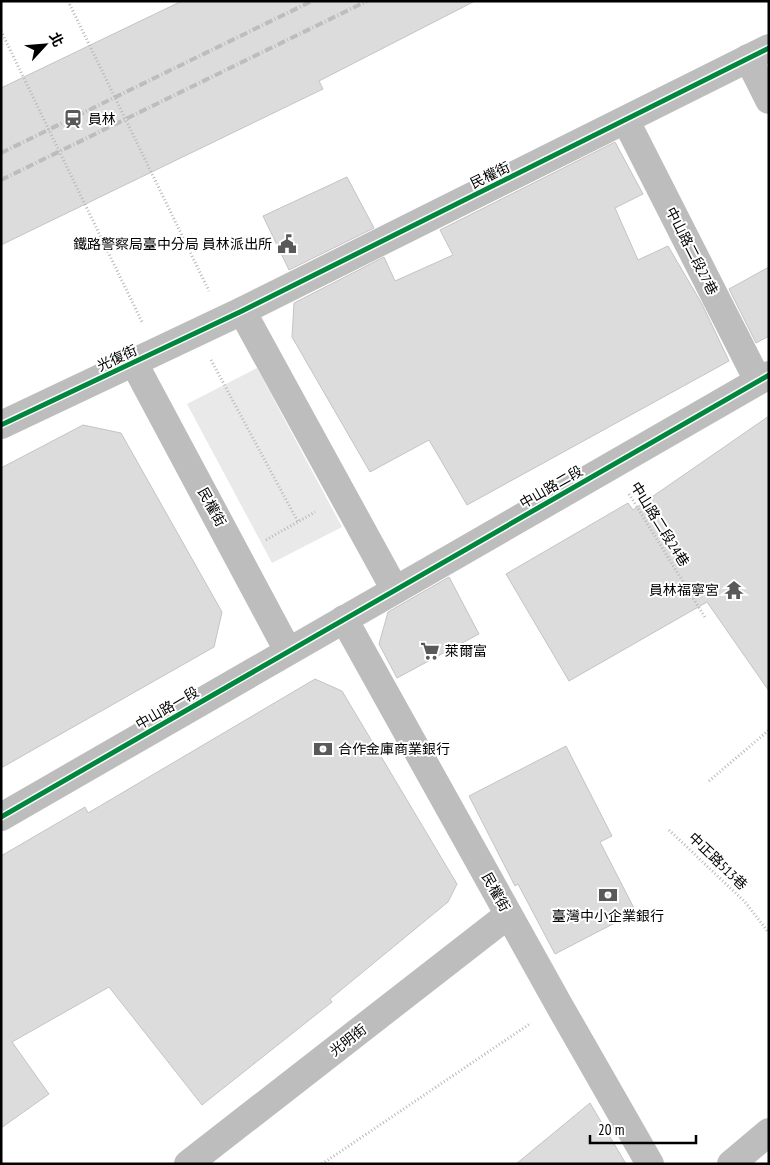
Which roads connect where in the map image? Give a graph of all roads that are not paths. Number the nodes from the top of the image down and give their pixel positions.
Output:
1 (758, 53) edge
2 (769, 100) edge
3 (626, 120) junction
4 (233, 316) junction
5 (145, 357) junction
6 (764, 378) edge
7 (1, 425) edge
8 (395, 590) junction
9 (344, 619) junction
10 (288, 652) junction
11 (1, 817) edge
12 (508, 915) junction
13 (769, 1132) edge
14 (188, 1164) edge
15 (650, 1164) edge
16 (731, 1164) edge

1 - 2 street
1 - 3 street, 民權街
3 - 4 street, 民權街
3 - 6 street, 中山路二段27巷
4 - 5 street, 光復街
4 - 8 street
5 - 7 street, 光復街
5 - 10 street, 民權街
6 - 8 street, 中山路二段
8 - 9 street, 中山路二段
9 - 10 street, 中山路一段
9 - 12 street, 民權街
10 - 11 street, 中山路一段
12 - 14 street, 光明街
12 - 15 street, 民權街
13 - 16 street

